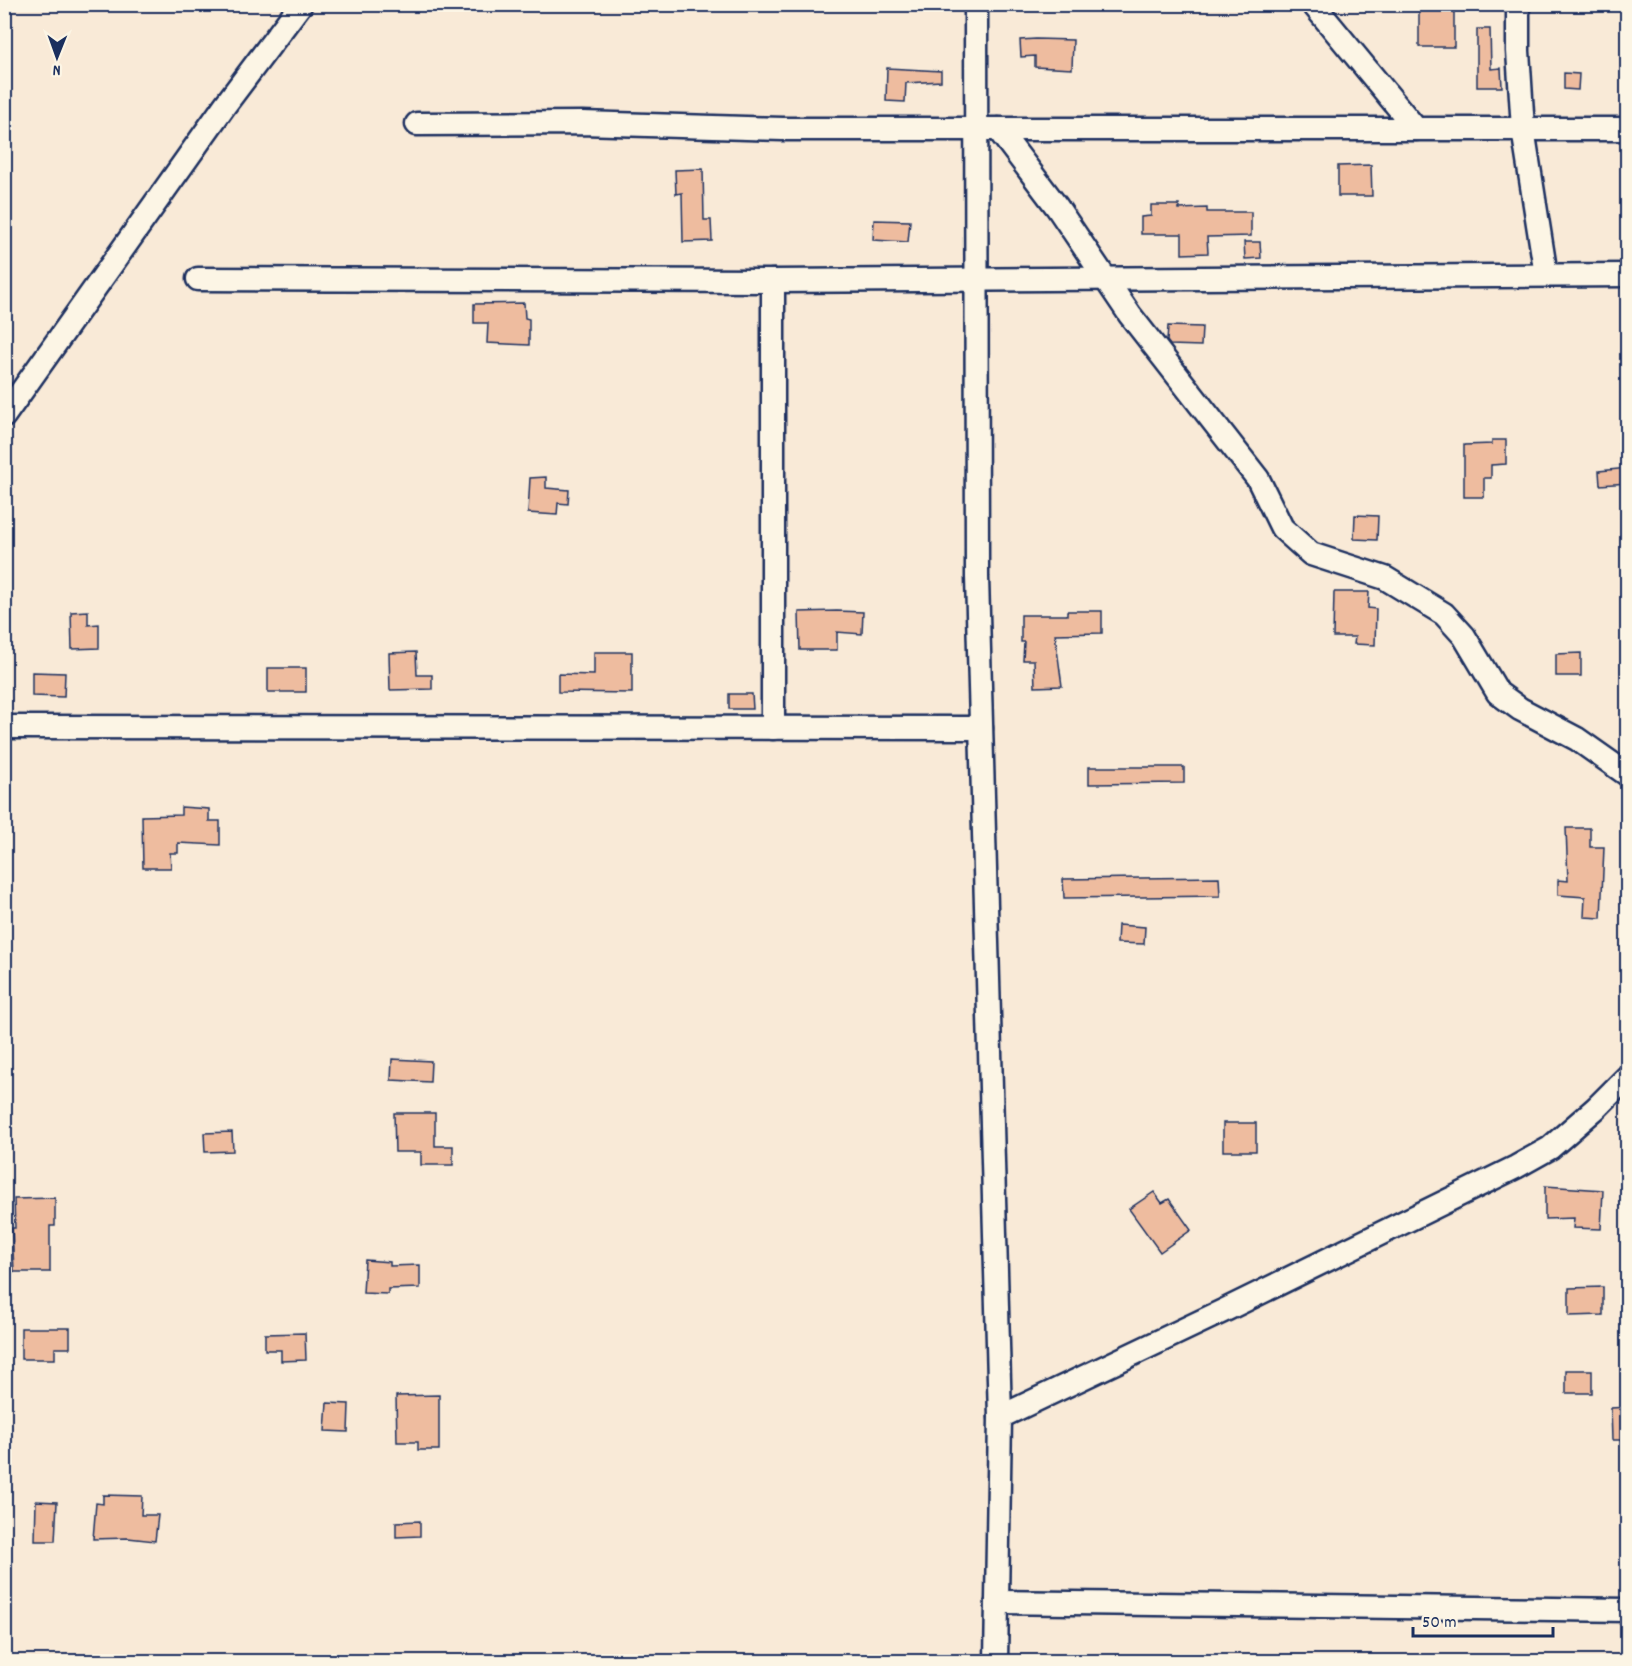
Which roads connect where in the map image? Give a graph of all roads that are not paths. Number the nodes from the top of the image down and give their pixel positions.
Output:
1 (301, 4) edge
2 (976, 4) edge
3 (1313, 4) edge
4 (1518, 4) edge
5 (417, 124) dead end
6 (987, 129) junction
7 (1416, 129) junction
8 (1522, 129) junction
9 (1628, 129) edge
10 (1546, 275) junction
11 (1628, 275) edge
12 (198, 279) dead end
13 (976, 280) junction
14 (1106, 280) junction
15 (773, 281) junction
16 (4, 416) edge
17 (4, 727) edge
18 (772, 728) junction
19 (981, 728) junction
20 (1628, 776) edge
21 (1628, 1076) edge
22 (1000, 1417) junction
23 (997, 1602) junction
24 (1628, 1610) edge
25 (996, 1662) edge

1 - 16 street
2 - 6 street
3 - 7 street
4 - 8 street
5 - 6 street
6 - 7 street
6 - 13 street
6 - 14 street
7 - 8 street
8 - 9 street
8 - 10 street
10 - 11 street
10 - 14 street
12 - 15 street
13 - 14 street
13 - 15 street
13 - 19 street
14 - 20 street
15 - 18 street
17 - 18 street
18 - 19 street
19 - 22 street
21 - 22 street
22 - 23 street
23 - 24 street
23 - 25 street

